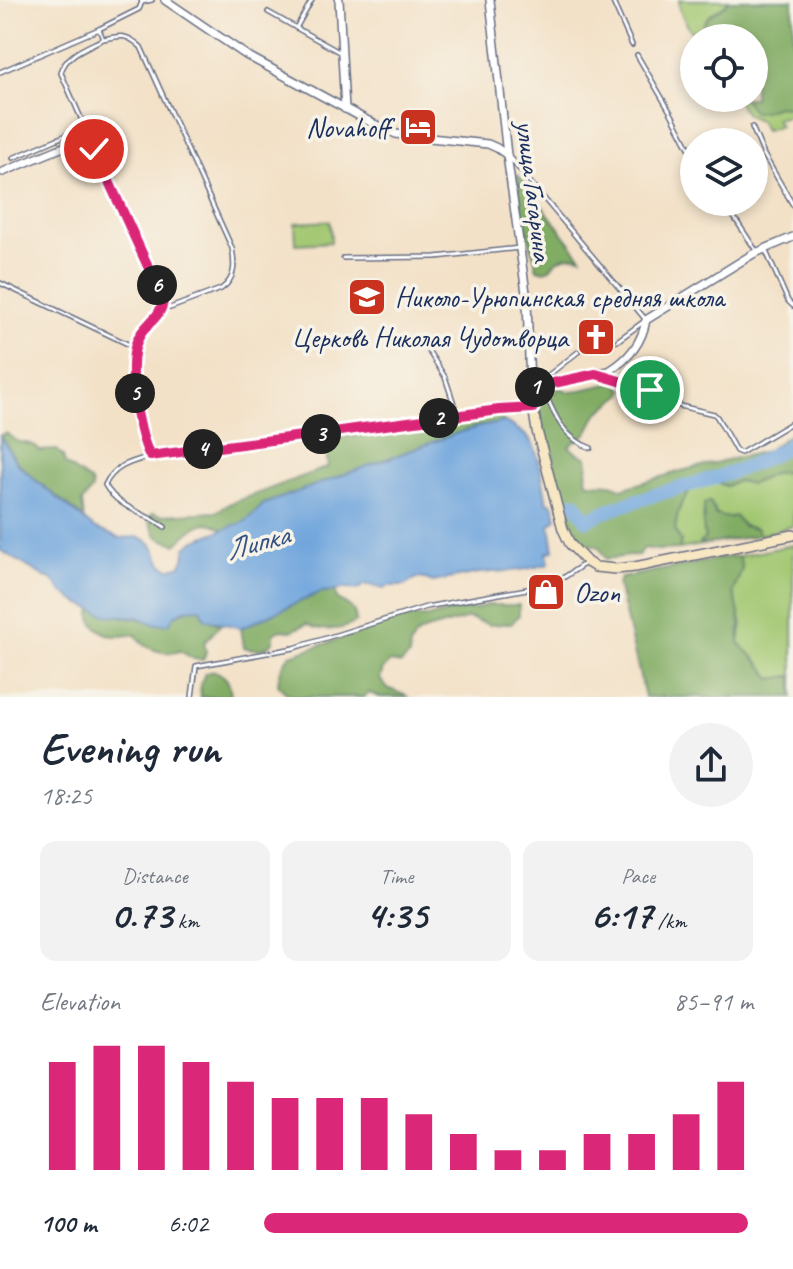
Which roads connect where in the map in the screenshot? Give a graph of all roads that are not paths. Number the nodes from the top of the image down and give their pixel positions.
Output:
1 (152, 0) edge
2 (165, 0) edge
3 (312, 0) edge
4 (339, 0) edge
5 (490, 0) edge
6 (612, 0) edge
7 (141, 1) edge
8 (268, 12) dead end
9 (296, 28) junction
10 (99, 29) junction
11 (103, 39) junction
12 (632, 45) dead end
13 (343, 53) junction
14 (637, 55) dead end
15 (0, 72) edge
16 (345, 109) junction
17 (752, 127) dead end
18 (680, 130) edge
19 (507, 155) junction
20 (13, 158) dead end
21 (3, 172) dead end
22 (793, 205) edge
23 (735, 216) edge
24 (793, 237) edge
25 (520, 248) junction
26 (761, 250) junction
27 (343, 258) dead end
28 (0, 283) edge
29 (793, 306) edge
30 (163, 307) junction
31 (646, 320) junction
32 (617, 341) dead end
33 (424, 344) dead end
34 (134, 347) junction
35 (578, 352) dead end
36 (596, 374) junction
37 (542, 386) junction
38 (530, 388) junction
39 (533, 408) junction
40 (458, 416) junction
41 (793, 422) edge
42 (591, 448) dead end
43 (150, 456) junction
44 (165, 527) dead end
45 (793, 535) edge
46 (587, 562) junction
47 (192, 697) edge

1 - 7 lane
2 - 16 street
3 - 9 lane
4 - 13 street
5 - 19 street, улица Гагарина
6 - 12 lane
7 - 10 lane
8 - 9 lane
9 - 13 lane
10 - 11 lane
10 - 15 lane
11 - 20 lane
11 - 30 lane
13 - 16 street
14 - 18 lane
16 - 19 street
17 - 22 lane
19 - 25 street, улица Гагарина
19 - 31 lane
21 - 30 street
23 - 26 lane
24 - 26 street
25 - 27 lane
25 - 38 street, улица Гагарина
26 - 29 lane
26 - 31 street
28 - 34 lane
30 - 34 street
31 - 32 lane
31 - 36 street
33 - 40 lane
34 - 43 street
35 - 38 lane
36 - 37 street
36 - 41 lane
37 - 38 street
37 - 42 lane
38 - 39 street
39 - 40 street
39 - 46 street
40 - 43 street
43 - 44 lane
45 - 46 street
46 - 47 lane

